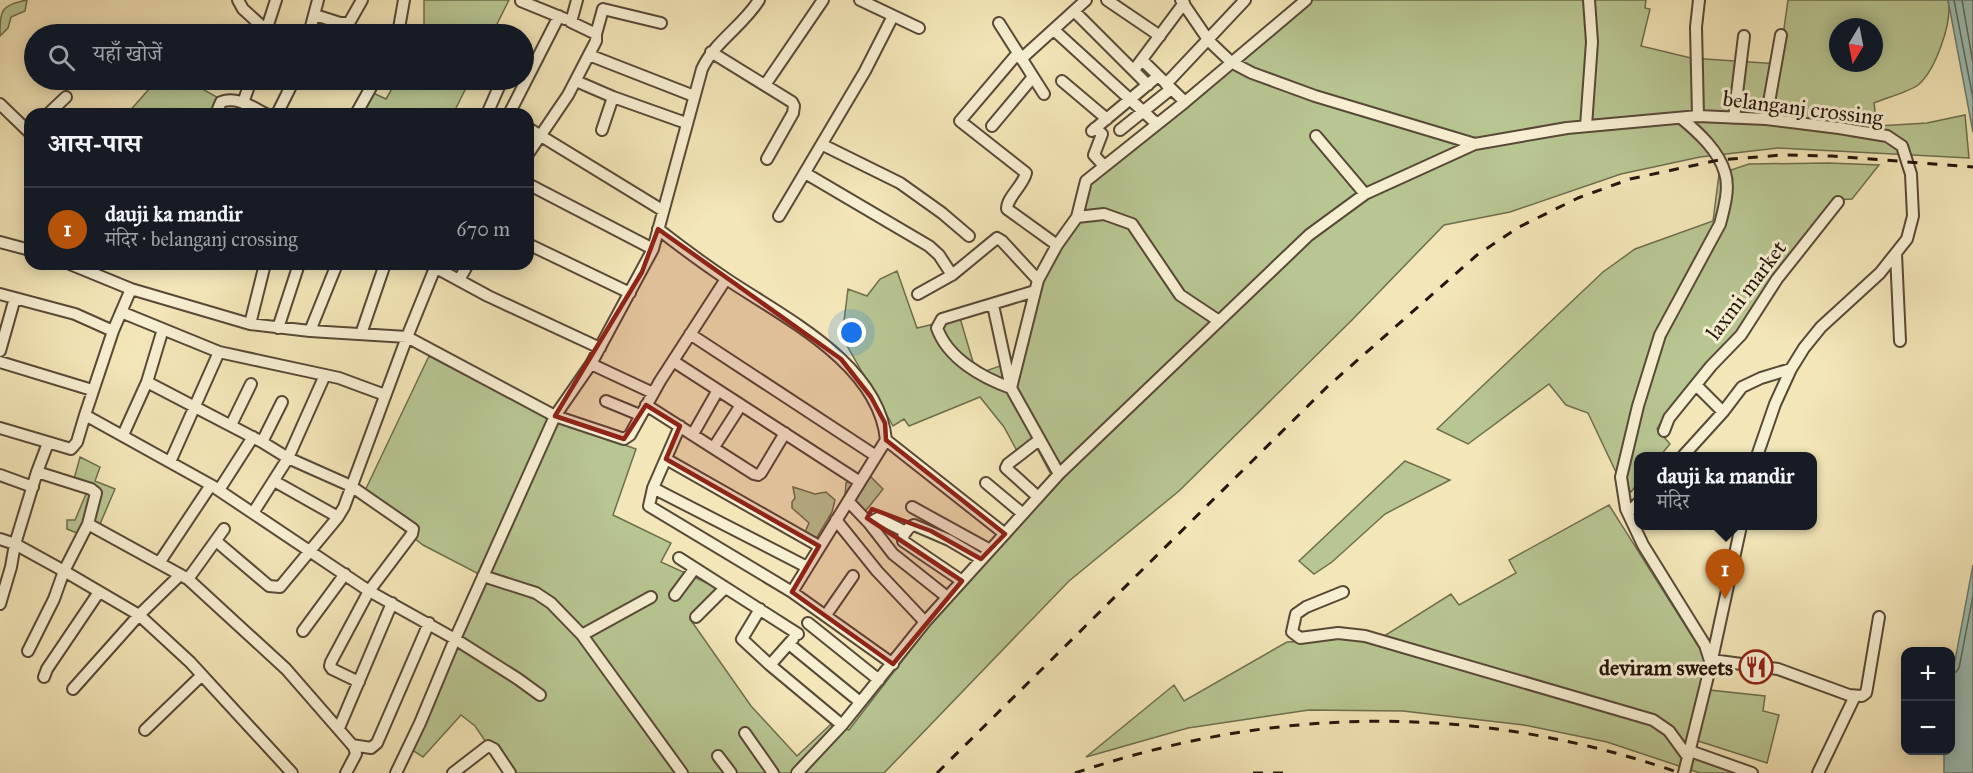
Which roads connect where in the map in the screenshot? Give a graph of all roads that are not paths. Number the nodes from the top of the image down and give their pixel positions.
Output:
1 (238, 0) edge
2 (276, 0) edge
3 (318, 0) edge
4 (362, 0) edge
5 (404, 0) edge
6 (577, 0) edge
7 (759, 0) edge
8 (823, 0) edge
9 (860, 0) edge
10 (1086, 0) edge
11 (1107, 0) edge
12 (1244, 0) edge
13 (1306, 0) edge
14 (1589, 0) edge
15 (1699, 0) edge
16 (521, 1) edge
17 (1183, 1) edge
18 (604, 5) edge
19 (1074, 11) junction
20 (315, 15) junction
21 (559, 16) junction
22 (893, 16) junction
23 (571, 22) junction
24 (349, 23) joint
25 (661, 23) dead end
26 (999, 23) dead end
27 (257, 24) edge
28 (268, 24) edge
29 (312, 24) edge
30 (400, 24) edge
31 (919, 28) dead end
32 (1054, 30) junction
33 (596, 34) junction
34 (1781, 35) dead end
35 (1160, 36) junction
36 (1744, 36) dead end
37 (1209, 41) junction
38 (711, 52) junction
39 (589, 55) junction
40 (1019, 57) junction
41 (1142, 60) junction
42 (1231, 62) junction
43 (534, 65) edge
44 (1134, 70) junction
45 (1032, 78) junction
46 (576, 81) junction
47 (1062, 81) dead end
48 (1165, 83) junction
49 (765, 85) junction
50 (1148, 85) junction
51 (248, 90) edge
52 (289, 90) edge
53 (369, 90) edge
54 (498, 90) edge
55 (521, 90) edge
56 (1044, 94) dead end
57 (694, 96) junction
58 (66, 97) dead end
59 (613, 97) junction
60 (1130, 99) junction
61 (1185, 102) junction
62 (243, 103) junction
63 (0, 104) edge
64 (54, 108) edge
65 (218, 108) edge
66 (253, 108) edge
67 (280, 108) edge
68 (359, 108) edge
69 (490, 108) edge
70 (512, 108) edge
71 (1143, 111) junction
72 (1698, 116) junction
73 (1734, 117) junction
74 (1681, 118) junction
75 (1107, 119) junction
76 (1766, 119) junction
77 (686, 123) junction
78 (1157, 124) junction
79 (24, 126) edge
80 (992, 126) dead end
81 (1586, 126) junction
82 (602, 130) dead end
83 (1120, 130) dead end
84 (534, 132) edge
85 (540, 135) junction
86 (1316, 136) dead end
87 (534, 144) edge
88 (1475, 144) junction
89 (823, 145) junction
90 (767, 159) dead end
91 (1104, 166) junction
92 (805, 173) junction
93 (534, 187) edge
94 (1365, 194) junction
95 (1838, 202) dead end
96 (662, 210) junction
97 (779, 216) dead end
98 (1077, 216) junction
99 (658, 229) junction
100 (969, 236) dead end
101 (0, 242) edge
102 (1057, 245) junction
103 (534, 247) edge
104 (24, 248) edge
105 (653, 249) junction
106 (1896, 254) junction
107 (85, 270) edge
108 (264, 270) edge
109 (297, 270) edge
110 (335, 270) edge
111 (383, 270) edge
112 (431, 270) edge
113 (440, 270) edge
114 (465, 270) edge
115 (952, 276) junction
116 (726, 279) junction
117 (459, 280) junction
118 (1037, 286) junction
119 (131, 289) junction
120 (630, 293) junction
121 (0, 294) edge
122 (918, 294) dead end
123 (15, 298) junction
124 (993, 305) junction
125 (121, 312) junction
126 (1219, 321) junction
127 (250, 324) junction
128 (278, 328) junction
129 (163, 329) junction
130 (112, 331) junction
131 (310, 331) junction
132 (361, 334) junction
133 (690, 334) junction
134 (407, 337) junction
135 (1900, 341) dead end
136 (600, 348) junction
137 (0, 351) edge
138 (219, 352) junction
139 (673, 361) junction
140 (0, 362) edge
141 (591, 364) junction
142 (1791, 369) junction
143 (325, 375) junction
144 (147, 382) junction
145 (251, 384) dead end
146 (1696, 385) junction
147 (1011, 388) junction
148 (92, 390) junction
149 (718, 390) junction
150 (653, 393) junction
151 (385, 395) junction
152 (606, 401) dead end
153 (282, 402) dead end
154 (646, 405) junction
155 (741, 405) junction
156 (196, 406) junction
157 (1723, 412) junction
158 (85, 415) junction
159 (555, 416) junction
160 (640, 416) junction
161 (231, 425) junction
162 (680, 426) junction
163 (0, 428) edge
164 (1664, 431) dead end
165 (785, 433) junction
166 (693, 434) junction
167 (123, 435) junction
168 (257, 440) junction
169 (886, 440) junction
170 (1039, 440) junction
171 (48, 443) junction
172 (714, 447) junction
173 (1687, 452) edge
174 (1758, 452) edge
175 (876, 456) junction
176 (288, 458) junction
177 (666, 459) junction
178 (170, 462) junction
179 (37, 472) junction
180 (1059, 474) junction
181 (0, 475) edge
182 (274, 481) junction
183 (860, 482) junction
184 (986, 483) dead end
185 (351, 486) junction
186 (33, 487) junction
187 (215, 488) junction
188 (653, 488) junction
189 (1038, 497) junction
190 (848, 501) junction
191 (912, 507) dead end
192 (1634, 507) edge
193 (253, 513) junction
194 (1628, 513) junction
195 (1023, 514) junction
196 (338, 517) junction
197 (836, 520) junction
198 (869, 523) junction
199 (88, 524) junction
200 (1634, 526) edge
201 (224, 529) dead end
202 (1636, 530) edge
203 (1740, 530) edge
204 (906, 532) junction
205 (1005, 534) junction
206 (0, 539) edge
207 (216, 541) junction
208 (15, 544) junction
209 (819, 546) junction
210 (990, 550) junction
211 (308, 551) junction
212 (679, 558) dead end
213 (981, 559) junction
214 (159, 563) junction
215 (0, 564) edge
216 (11, 567) junction
217 (807, 567) junction
218 (695, 568) junction
219 (64, 571) junction
220 (345, 574) junction
221 (483, 576) junction
222 (853, 576) dead end
223 (184, 577) junction
224 (962, 581) junction
225 (725, 588) junction
226 (369, 591) junction
227 (99, 592) junction
228 (792, 592) junction
229 (1343, 592) dead end
230 (675, 595) dead end
231 (651, 597) dead end
232 (947, 597) junction
233 (392, 603) junction
234 (0, 604) edge
235 (760, 609) junction
236 (823, 613) junction
237 (139, 615) junction
238 (696, 617) dead end
239 (1879, 617) dead end
240 (925, 622) junction
241 (429, 623) junction
242 (808, 624) junction
243 (303, 631) dead end
244 (798, 634) junction
245 (582, 635) junction
246 (455, 639) junction
247 (789, 644) junction
248 (28, 651) dead end
249 (1712, 662) junction
250 (892, 664) junction
251 (770, 665) junction
252 (201, 675) junction
253 (44, 677) dead end
254 (879, 680) junction
255 (359, 682) junction
256 (74, 689) dead end
257 (540, 695) dead end
258 (1855, 696) junction
259 (860, 702) junction
260 (842, 724) junction
261 (339, 728) junction
262 (145, 729) dead end
263 (746, 733) dead end
264 (352, 745) junction
265 (1689, 754) junction
266 (718, 756) dead end
267 (292, 773) edge
268 (346, 773) edge
269 (396, 773) edge
270 (453, 773) edge
271 (510, 773) edge
272 (682, 773) edge
273 (731, 773) edge
274 (773, 773) edge
275 (796, 773) edge
276 (1684, 773) edge
277 (1752, 773) edge
278 (1818, 773) edge

1 - 27 street
2 - 28 street
3 - 20 street
4 - 24 street
5 - 30 street
6 - 23 street
7 - 38 street
8 - 49 street
9 - 22 street
10 - 19 street
11 - 35 street
12 - 37 street
13 - 42 street
14 - 81 street
15 - 72 street
16 - 21 street
17 - 35 street
17 - 37 street
18 - 25 street
18 - 33 street
19 - 32 street
19 - 44 street
20 - 24 street
20 - 29 street
21 - 23 street
21 - 43 street
22 - 31 street
22 - 89 street
23 - 33 street
26 - 40 street
32 - 40 street
32 - 60 street
33 - 39 street
34 - 76 street
35 - 41 street
36 - 73 street
37 - 42 street
37 - 48 street
38 - 49 street
38 - 57 street
39 - 46 street
39 - 57 street
40 - 45 street
40 - 102 street
41 - 44 street
41 - 48 street
42 - 61 street
42 - 88 street
44 - 50 street
45 - 56 street
45 - 80 street
46 - 59 street
46 - 85 street
47 - 75 street
48 - 50 street
48 - 61 street
48 - 71 street
49 - 90 street
50 - 60 street
51 - 62 street
52 - 67 street
53 - 68 street
54 - 69 street
55 - 70 street
57 - 77 street
58 - 64 street
59 - 77 street
59 - 82 street
60 - 71 street
60 - 75 street
61 - 78 street
62 - 65 street
62 - 66 street
63 - 79 street
71 - 78 street
71 - 83 street
72 - 73 street, belanganj crossing
72 - 74 street, belanganj crossing
73 - 76 street, belanganj crossing
74 - 81 street, belanganj crossing
74 - 194 street
75 - 91 street
76 - 106 street, belanganj crossing
77 - 96 street
78 - 91 street
81 - 88 street, belanganj crossing
84 - 85 street
85 - 87 street
85 - 96 street
86 - 94 street
88 - 94 street
89 - 92 street
89 - 100 street
91 - 98 street
92 - 97 street
92 - 115 street
93 - 105 street
94 - 126 street
95 - 146 street, laxmi market
96 - 99 street
98 - 102 street
98 - 126 street
99 - 105 street
99 - 116 street
101 - 104 street
102 - 118 street
103 - 120 street
105 - 120 street
106 - 135 street
106 - 142 street, belanganj crossing
107 - 119 street
108 - 127 street
109 - 128 street
110 - 131 street
111 - 132 street
112 - 134 street
113 - 117 street
114 - 117 street
115 - 118 street
115 - 122 street
116 - 133 street
116 - 169 street
117 - 136 street
118 - 124 street
118 - 147 street
119 - 125 street
119 - 127 street
120 - 136 street
121 - 123 street
123 - 130 street
123 - 137 street
124 - 147 street
124 - 147 street
125 - 129 street
125 - 130 street
126 - 180 street
127 - 128 street
128 - 131 street
129 - 138 street
129 - 144 street
130 - 148 street
131 - 132 street
132 - 134 street
133 - 139 street
133 - 175 street
134 - 151 street
134 - 159 street
136 - 141 street
138 - 143 street
138 - 156 street
139 - 149 street
139 - 150 street
140 - 148 street
141 - 150 street
141 - 159 street
142 - 157 street
142 - 174 street, belanganj crossing
143 - 151 street
143 - 176 street
144 - 156 street
144 - 167 street
145 - 161 street
146 - 157 street
146 - 164 street, laxmi market
147 - 170 street
148 - 158 street
149 - 155 street
149 - 166 street
150 - 154 street
151 - 185 street
152 - 160 street
153 - 168 street
154 - 160 street
154 - 162 street
155 - 165 street
155 - 172 street
156 - 161 street
156 - 178 street
157 - 173 street
158 - 167 street
158 - 171 street
159 - 160 street
159 - 221 street
161 - 168 street
162 - 166 street
162 - 177 street
163 - 171 street
165 - 172 street
165 - 183 street
166 - 172 street
167 - 178 street
168 - 176 street
168 - 187 street
169 - 175 street
169 - 205 street
170 - 180 street
170 - 189 street
171 - 179 street
175 - 183 street
176 - 182 street
176 - 185 street
177 - 188 street
177 - 209 street
178 - 187 street
179 - 186 street
179 - 199 street
180 - 189 street
181 - 186 street
182 - 193 street
182 - 196 street
183 - 190 street
184 - 195 street
185 - 196 street
185 - 226 street
186 - 208 street
187 - 193 street
187 - 214 street
188 - 217 street
188 - 228 street
189 - 195 street
190 - 197 street
190 - 198 street
191 - 210 street
192 - 194 street
193 - 211 street
194 - 200 street
195 - 205 street
196 - 211 street
197 - 209 street
197 - 240 street
198 - 204 street
198 - 232 street
199 - 214 street
199 - 219 street
201 - 207 street
202 - 249 street
203 - 249 street
204 - 213 street
204 - 224 street
205 - 210 street
206 - 208 street
207 - 211 street
207 - 223 street
208 - 216 street
208 - 219 street
209 - 217 street
210 - 213 street
211 - 220 street
212 - 218 street
213 - 224 street
214 - 223 street
215 - 216 street
216 - 234 street
217 - 228 street
218 - 225 street
218 - 230 street
219 - 227 street
219 - 248 street
220 - 226 street
220 - 243 street
221 - 245 street
221 - 246 street
222 - 236 street
223 - 237 street
223 - 261 street
224 - 232 street
225 - 235 street
225 - 238 street
226 - 233 street
226 - 255 street
227 - 237 street
227 - 253 street
228 - 236 street
229 - 265 street
231 - 245 street
232 - 240 street
233 - 241 street
233 - 255 street
235 - 244 street
235 - 251 street
236 - 242 street
236 - 250 street
237 - 252 street
237 - 256 street
239 - 258 street
240 - 250 street
241 - 246 street
241 - 264 street
242 - 244 street
242 - 254 street
244 - 247 street
245 - 272 street
246 - 257 street
246 - 269 street
247 - 251 street
247 - 259 street
249 - 258 street
249 - 265 street
250 - 254 street
251 - 260 street
252 - 262 street
252 - 267 street
254 - 259 street
255 - 261 street
258 - 278 street
259 - 260 street
260 - 275 street
261 - 264 street
263 - 274 street
264 - 268 street
265 - 276 street
265 - 277 street
266 - 273 street
270 - 271 street

